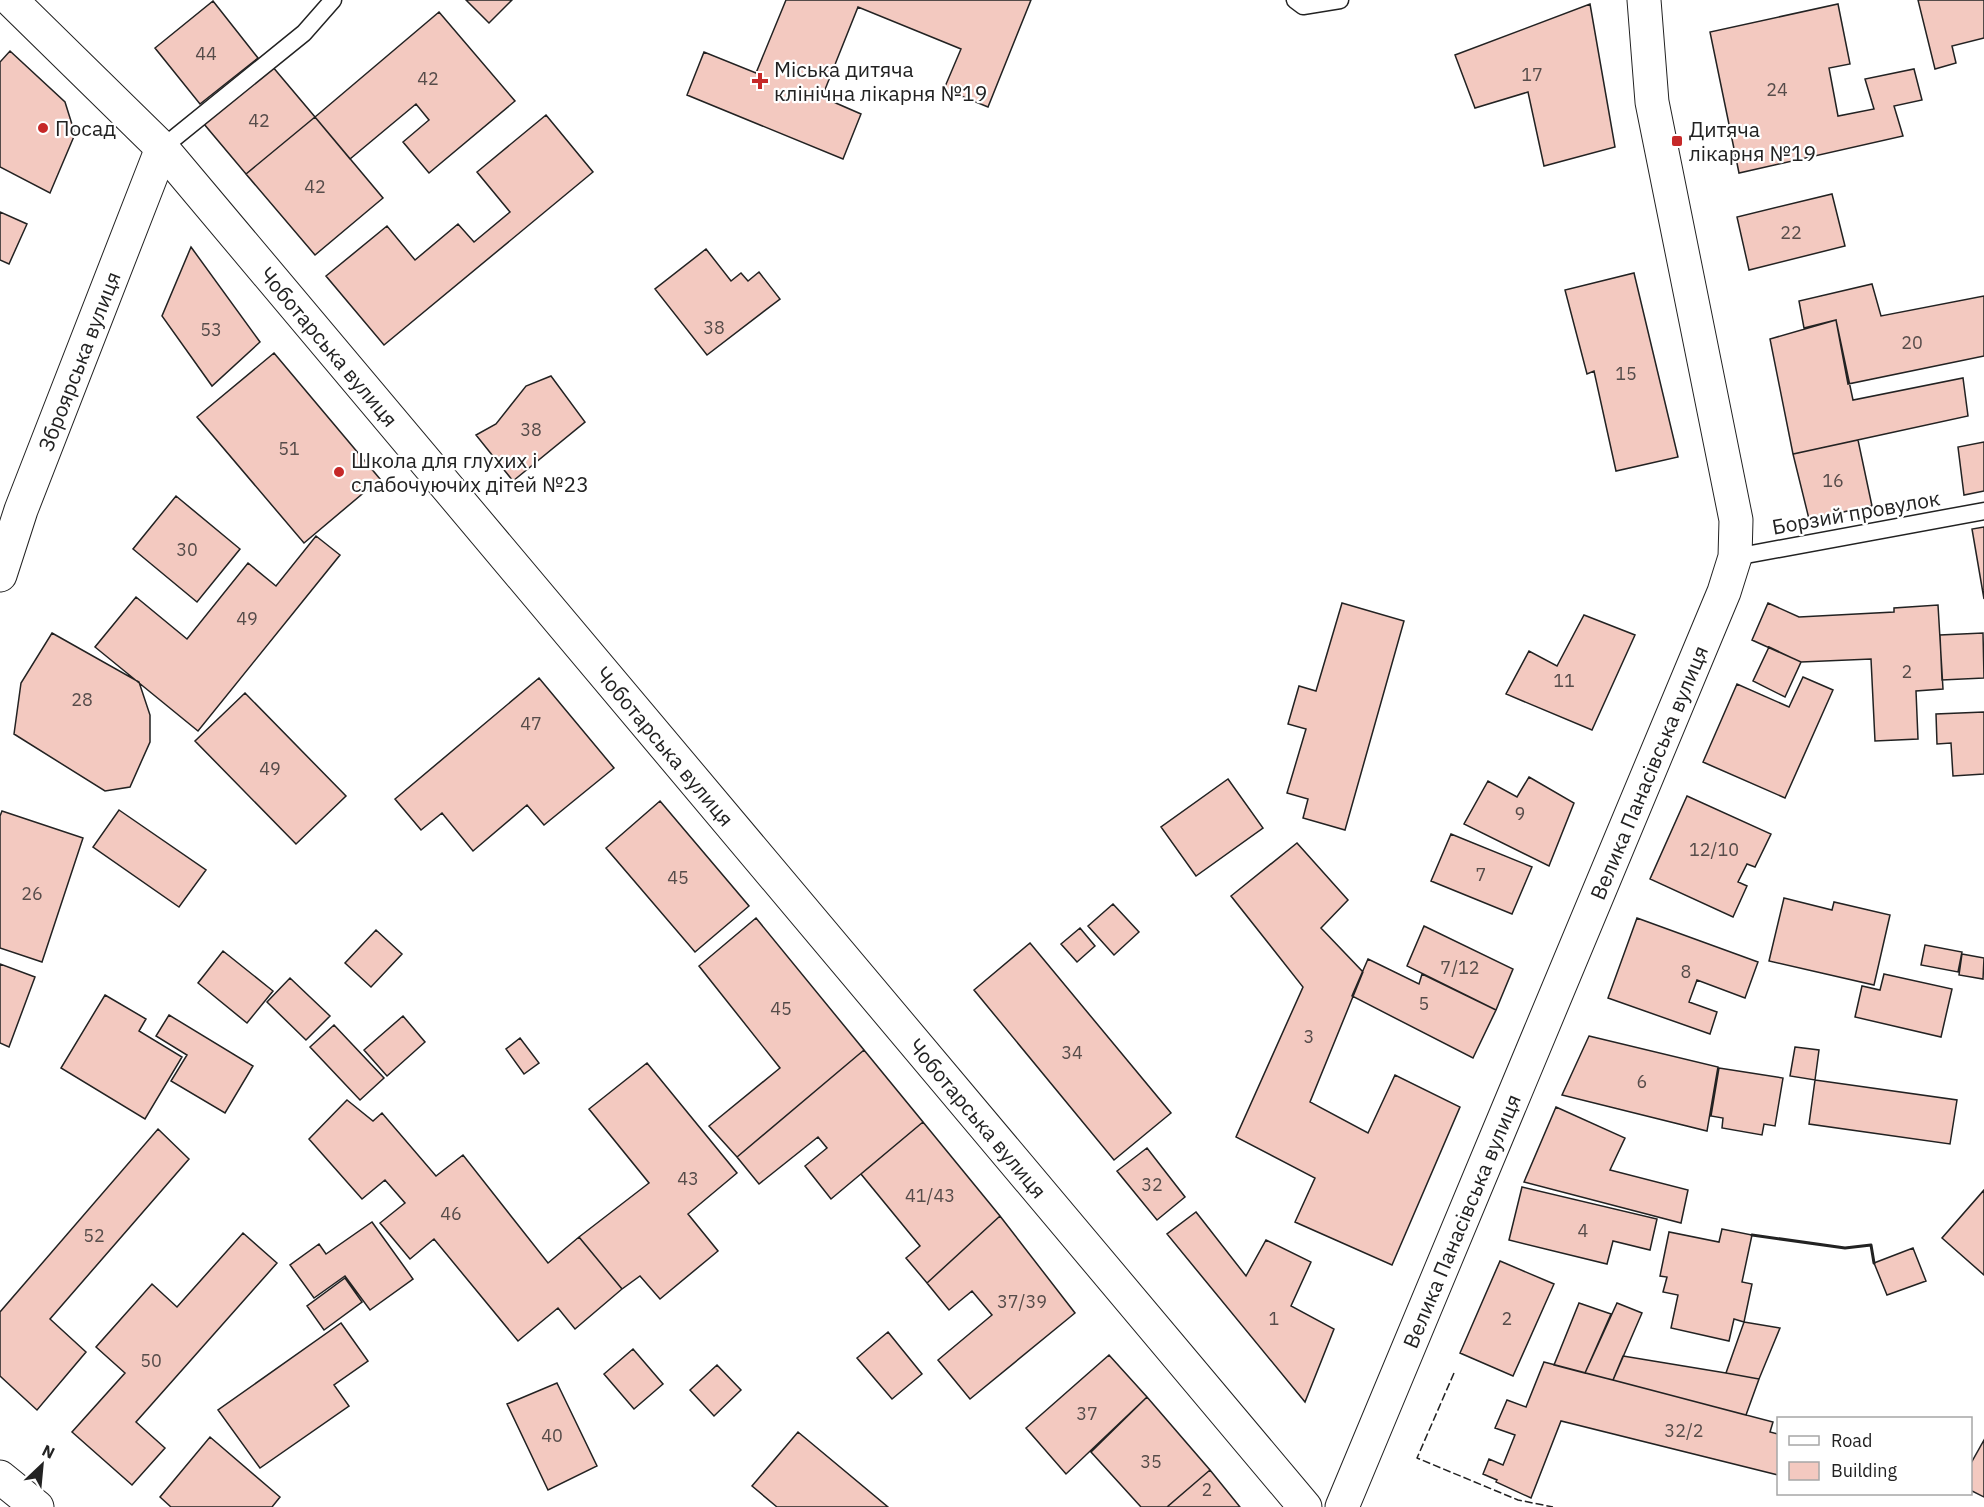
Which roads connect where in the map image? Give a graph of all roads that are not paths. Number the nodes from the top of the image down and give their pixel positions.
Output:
1 (11, 0) edge
2 (333, 0) edge
3 (1295, 0) edge
4 (1340, 0) edge
5 (1644, 0) edge
6 (162, 148) junction
7 (10, 504) edge
8 (1984, 511) edge
9 (1735, 557) junction
10 (0, 575) edge
11 (0, 1477) edge
12 (38, 1507) edge
13 (1305, 1507) edge
14 (1342, 1507) edge

1 - 6 street, Чоботарська вулиця
2 - 6 lane
3 - 4 lane
5 - 9 street, Велика Панасівська вулиця
6 - 7 street, Зброярська вулиця
6 - 13 street, Чоботарська вулиця
7 - 10 street, Зброярська вулиця
8 - 9 lane, Борзий провулок
9 - 14 street, Велика Панасівська вулиця
11 - 12 street

